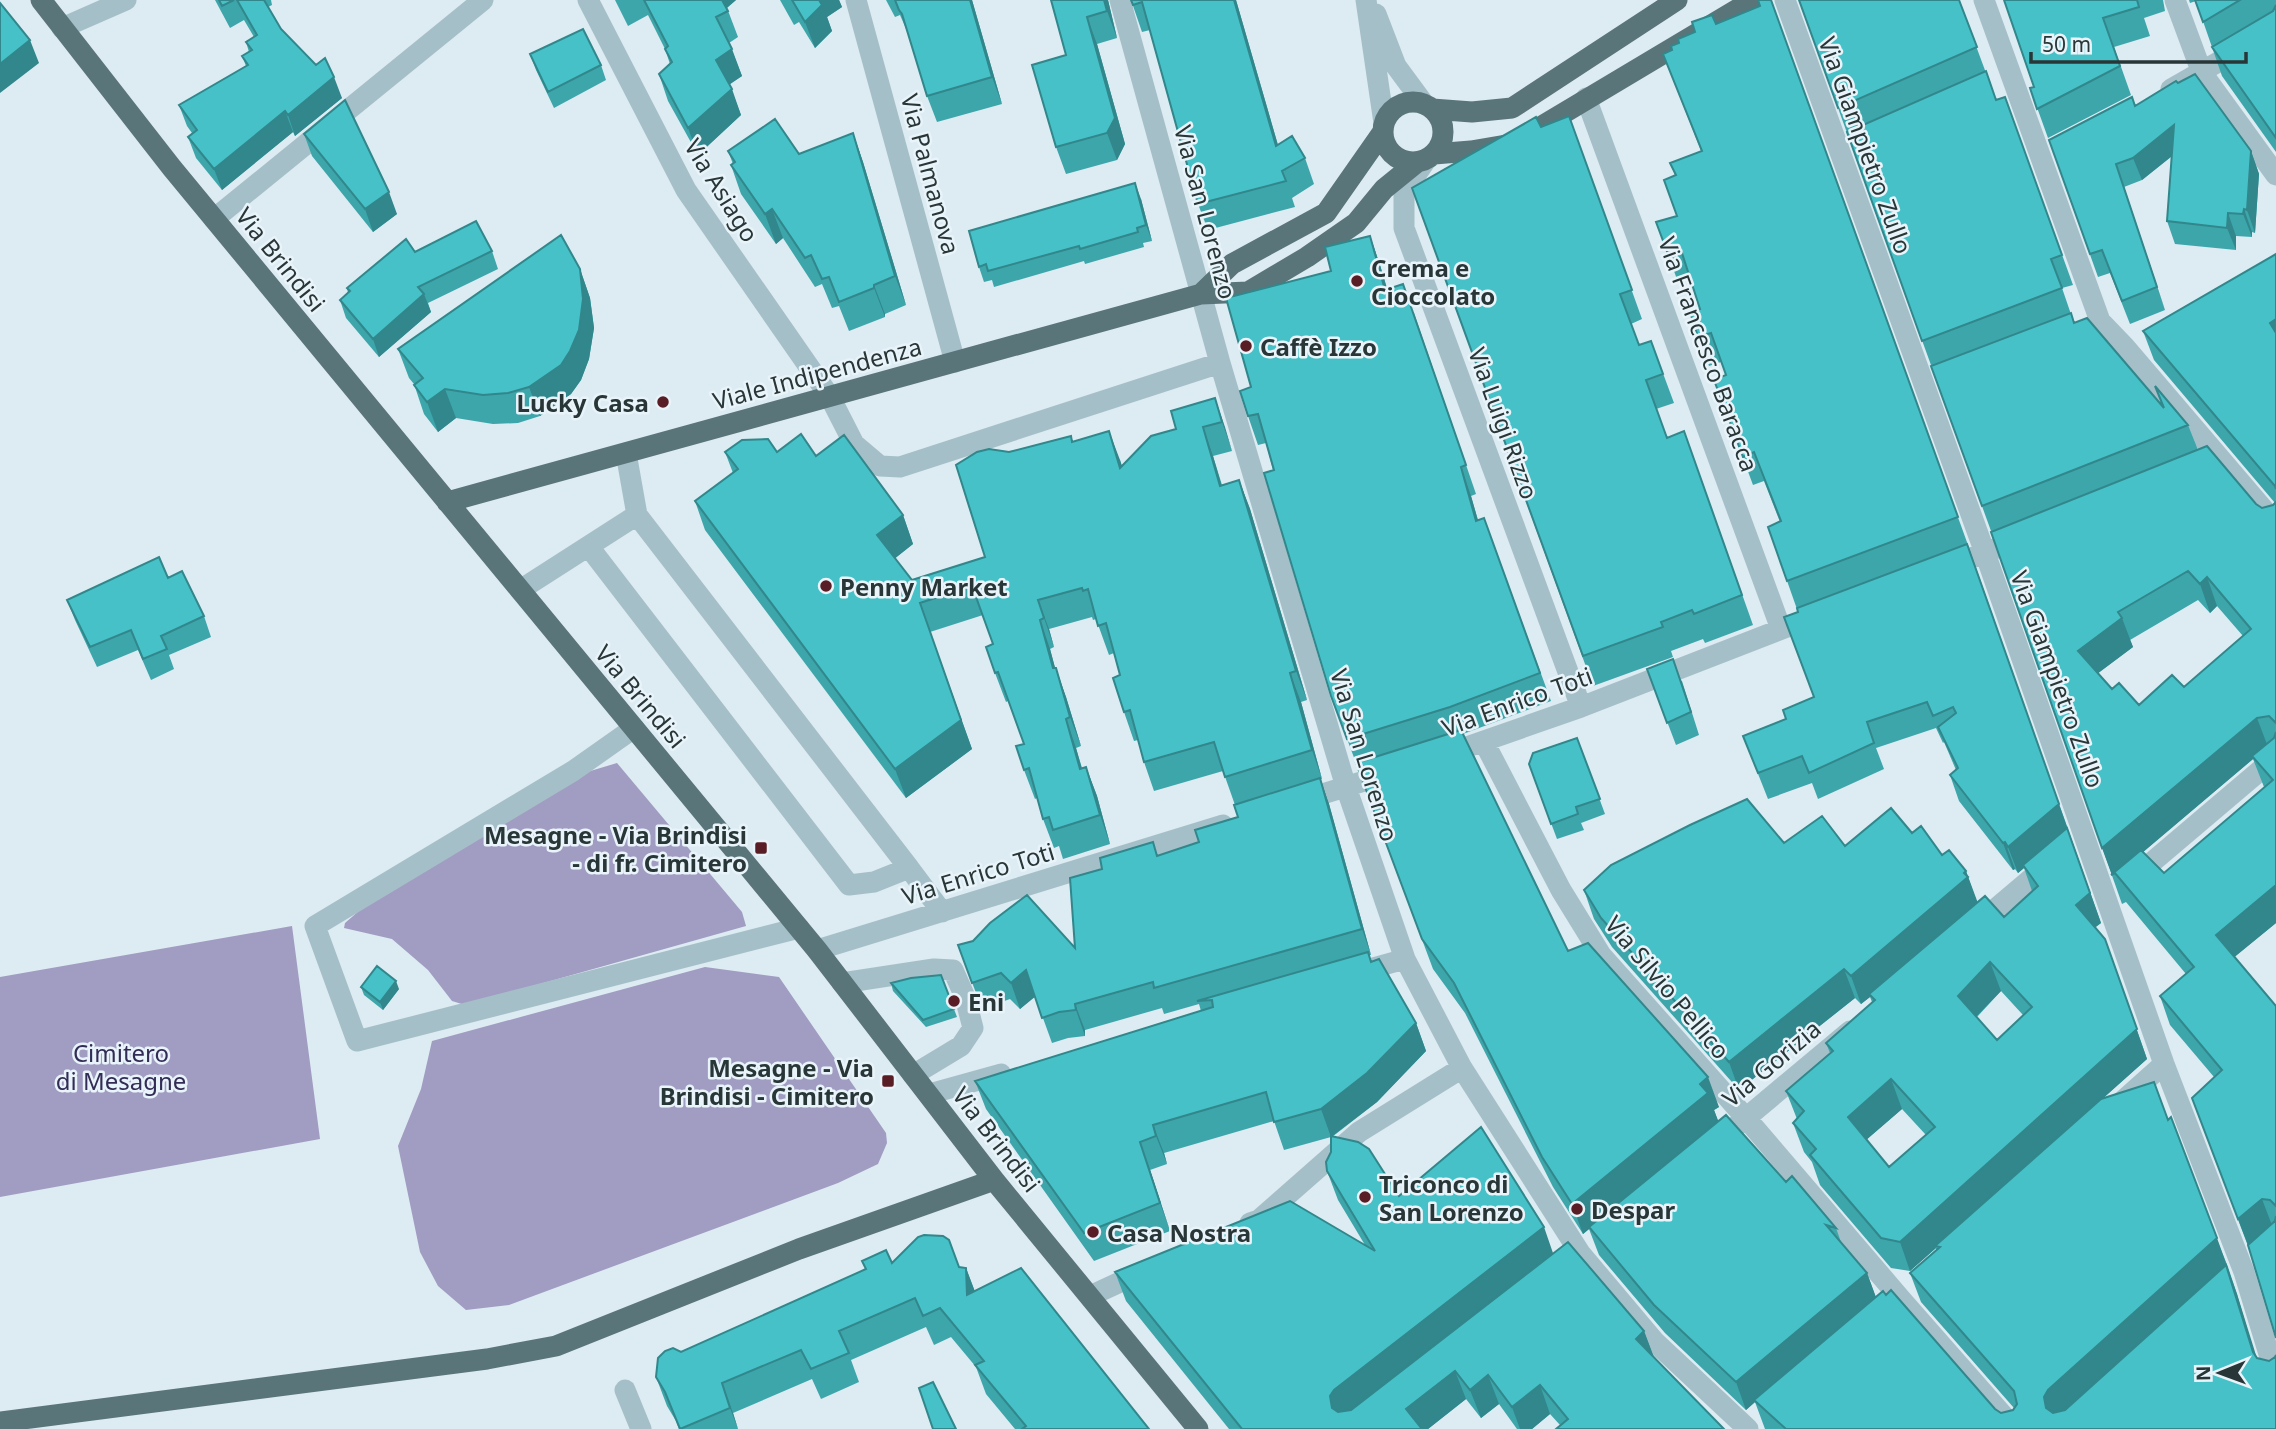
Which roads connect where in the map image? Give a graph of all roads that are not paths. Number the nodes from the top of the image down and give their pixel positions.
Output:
1 (41, 0) edge
2 (125, 0) edge
3 (483, 0) edge
4 (588, 0) edge
5 (856, 0) edge
6 (1120, 0) edge
7 (1369, 0) edge
8 (1678, 0) edge
9 (1753, 0) edge
10 (1785, 0) edge
11 (1984, 0) edge
12 (2175, 0) edge
13 (62, 28) junction
14 (2276, 29) edge
15 (2202, 73) junction
16 (1587, 98) junction
17 (2152, 99) edge
18 (1428, 106) junction
19 (1383, 128) junction
20 (1426, 159) junction
21 (2276, 175) edge
22 (214, 219) junction
23 (1201, 294) junction
24 (2100, 321) junction
25 (2075, 331) edge
26 (2148, 335) edge
27 (2125, 347) junction
28 (955, 362) junction
29 (1220, 363) junction
30 (1950, 379) edge
31 (1925, 388) junction
32 (830, 397) junction
33 (626, 453) junction
34 (2220, 460) junction
35 (2195, 470) edge
36 (447, 502) junction
37 (638, 515) junction
38 (2276, 524) edge
39 (2047, 528) edge
40 (589, 547) junction
41 (1985, 553) junction
42 (1921, 577) edge
43 (520, 590) junction
44 (1832, 610) edge
45 (1781, 629) junction
46 (1581, 707) junction
47 (634, 728) junction
48 (1484, 742) junction
49 (2276, 757) edge
50 (1346, 787) junction
51 (1281, 807) edge
52 (1242, 819) edge
53 (2085, 834) junction
54 (909, 868) junction
55 (2105, 901) junction
56 (942, 912) junction
57 (799, 928) junction
58 (1958, 940) edge
59 (817, 950) junction
60 (1405, 959) junction
61 (1338, 978) edge
62 (842, 982) junction
63 (1863, 1020) edge
64 (2164, 1065) junction
65 (1021, 1068) edge
66 (1462, 1068) junction
67 (913, 1075) junction
68 (929, 1094) junction
69 (1746, 1118) junction
70 (2103, 1118) edge
71 (1705, 1152) edge
72 (994, 1180) junction
73 (1235, 1230) edge
74 (1601, 1236) edge
75 (1580, 1253) junction
76 (2260, 1256) edge
77 (1162, 1263) edge
78 (1559, 1269) edge
79 (2244, 1272) junction
80 (1920, 1280) edge
81 (2223, 1290) edge
82 (1090, 1296) junction
83 (1894, 1303) junction
84 (2276, 1377) edge
85 (625, 1390) dead end
86 (1766, 1409) edge
87 (0, 1422) edge
88 (1747, 1428) edge
89 (641, 1429) edge
90 (1198, 1429) edge
91 (2015, 1429) edge

1 - 13 main road, Via Brindisi
2 - 13 street
3 - 22 street
4 - 32 street, Via Asiago
5 - 28 street, Via Palmanova
6 - 23 street, Via San Lorenzo
7 - 18 street
7 - 19 street
8 - 18 main road
9 - 16 main road
10 - 31 street, Via Giampietro Zullo
11 - 24 street
12 - 15 street
13 - 22 main road, Via Brindisi
14 - 15 street
15 - 17 street
15 - 21 street
16 - 20 main road
16 - 45 street, Via Francesco Baracca
18 - 19 main road
18 - 20 main road
19 - 20 main road
19 - 23 main road, Viale Indipendenza
20 - 23 main road, Viale Indipendenza
20 - 46 street, Via Luigi Rizzo
22 - 36 main road, Via Brindisi
23 - 28 main road, Viale Indipendenza
23 - 29 street, Via San Lorenzo
24 - 25 street
24 - 27 street
26 - 27 street
27 - 34 street
28 - 32 main road, Viale Indipendenza
29 - 32 street, Via Asiago
29 - 50 street, Via San Lorenzo
30 - 31 street
31 - 41 street, Via Giampietro Zullo
32 - 33 main road, Viale Indipendenza
33 - 36 main road, Viale Indipendenza
33 - 37 street
34 - 35 street
34 - 38 street
36 - 43 main road, Via Brindisi
37 - 40 street
37 - 54 street
39 - 41 street
40 - 43 street
40 - 54 street
41 - 42 street
41 - 53 street, Via Giampietro Zullo
43 - 47 main road, Via Brindisi
44 - 45 street, Via Enrico Toti
45 - 46 street, Via Enrico Toti
46 - 48 street, Via Enrico Toti
47 - 57 main road, Via Brindisi
47 - 57 street
48 - 50 street, Via Enrico Toti
48 - 69 street, Via Silvio Pellico
49 - 55 street
50 - 51 street, Via Enrico Toti
50 - 60 street, Via San Lorenzo
52 - 56 street, Via Enrico Toti
53 - 55 street, Via Giampietro Zullo
53 - 58 street
54 - 56 street
55 - 64 street, Via Giampietro Zullo
56 - 59 street, Via Enrico Toti
57 - 59 main road, Via Brindisi
59 - 62 main road, Via Brindisi
60 - 61 street
60 - 66 street, Via San Lorenzo
62 - 67 main road, Via Brindisi
62 - 67 street
63 - 69 street, Via Gorizia
64 - 70 street
64 - 79 street, Via Giampietro Zullo
65 - 68 street
66 - 73 street
66 - 75 street, Via San Lorenzo
67 - 68 main road, Via Brindisi
68 - 72 main road, Via Brindisi
69 - 71 street, Via Gorizia
69 - 83 street, Via Silvio Pellico
72 - 82 main road, Via Brindisi
72 - 87 main road
74 - 75 street
75 - 78 street
75 - 88 street, Via San Lorenzo
76 - 79 street
77 - 82 street
79 - 81 street
79 - 84 street, Via Giampietro Zullo
80 - 83 street
82 - 90 main road, Via Brindisi
83 - 91 street, Via Silvio Pellico
85 - 89 street
86 - 88 street

